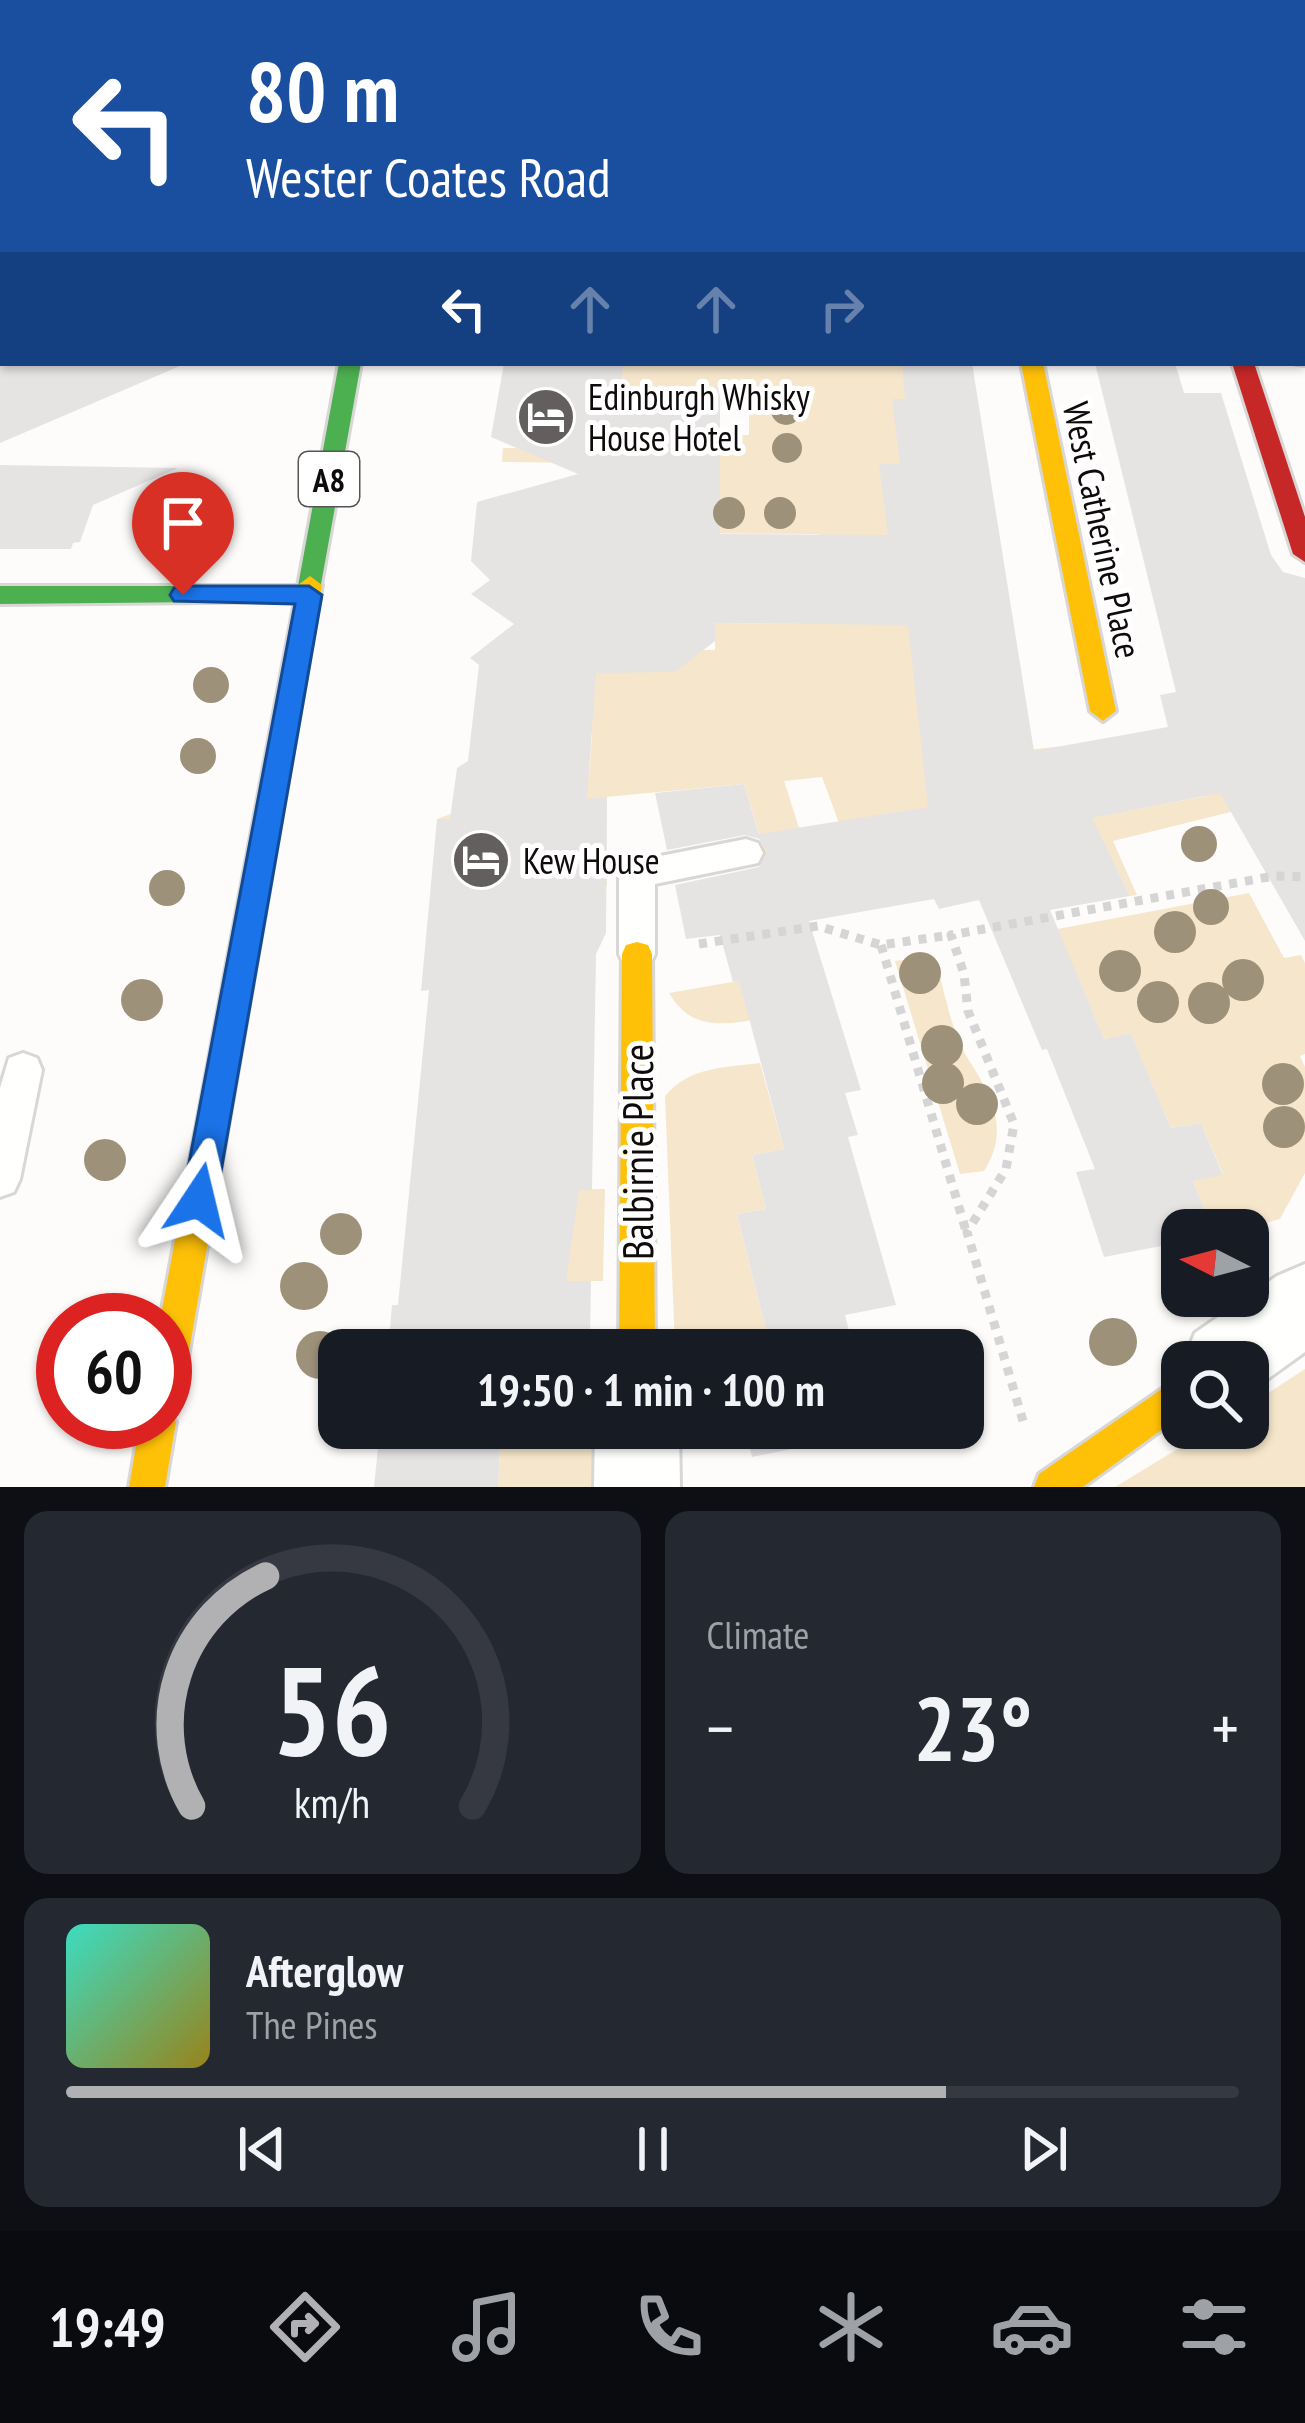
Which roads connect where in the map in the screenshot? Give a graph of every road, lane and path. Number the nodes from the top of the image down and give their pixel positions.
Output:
1 (349, 366) edge
2 (1033, 366) edge
3 (1244, 366) edge
4 (1305, 554) edge
5 (0, 595) edge
6 (309, 595) junction
7 (1103, 711) dead end
8 (746, 853) dead end
9 (1305, 877) edge
10 (951, 935) junction
11 (881, 945) junction
12 (637, 954) junction
13 (23, 1070) dead end
14 (0, 1179) edge
15 (967, 1232) junction
16 (182, 1293) edge
17 (1305, 1303) edge
18 (637, 1329) edge
19 (1253, 1341) edge
20 (1161, 1408) edge
21 (1028, 1438) dead end
22 (153, 1449) edge
23 (637, 1449) edge
24 (147, 1487) edge
25 (637, 1487) edge
26 (1052, 1487) edge

1 - 6 street, A8
2 - 7 street, West Catherine Place
3 - 4 street
5 - 6 street
6 - 16 street, A8
8 - 12 lane
9 - 10 path
10 - 11 path
10 - 15 path
11 - 12 path
11 - 15 path
12 - 18 street, Balbirnie Place
13 - 14 lane
15 - 21 path
17 - 19 street
20 - 26 street
22 - 24 street
23 - 25 street

